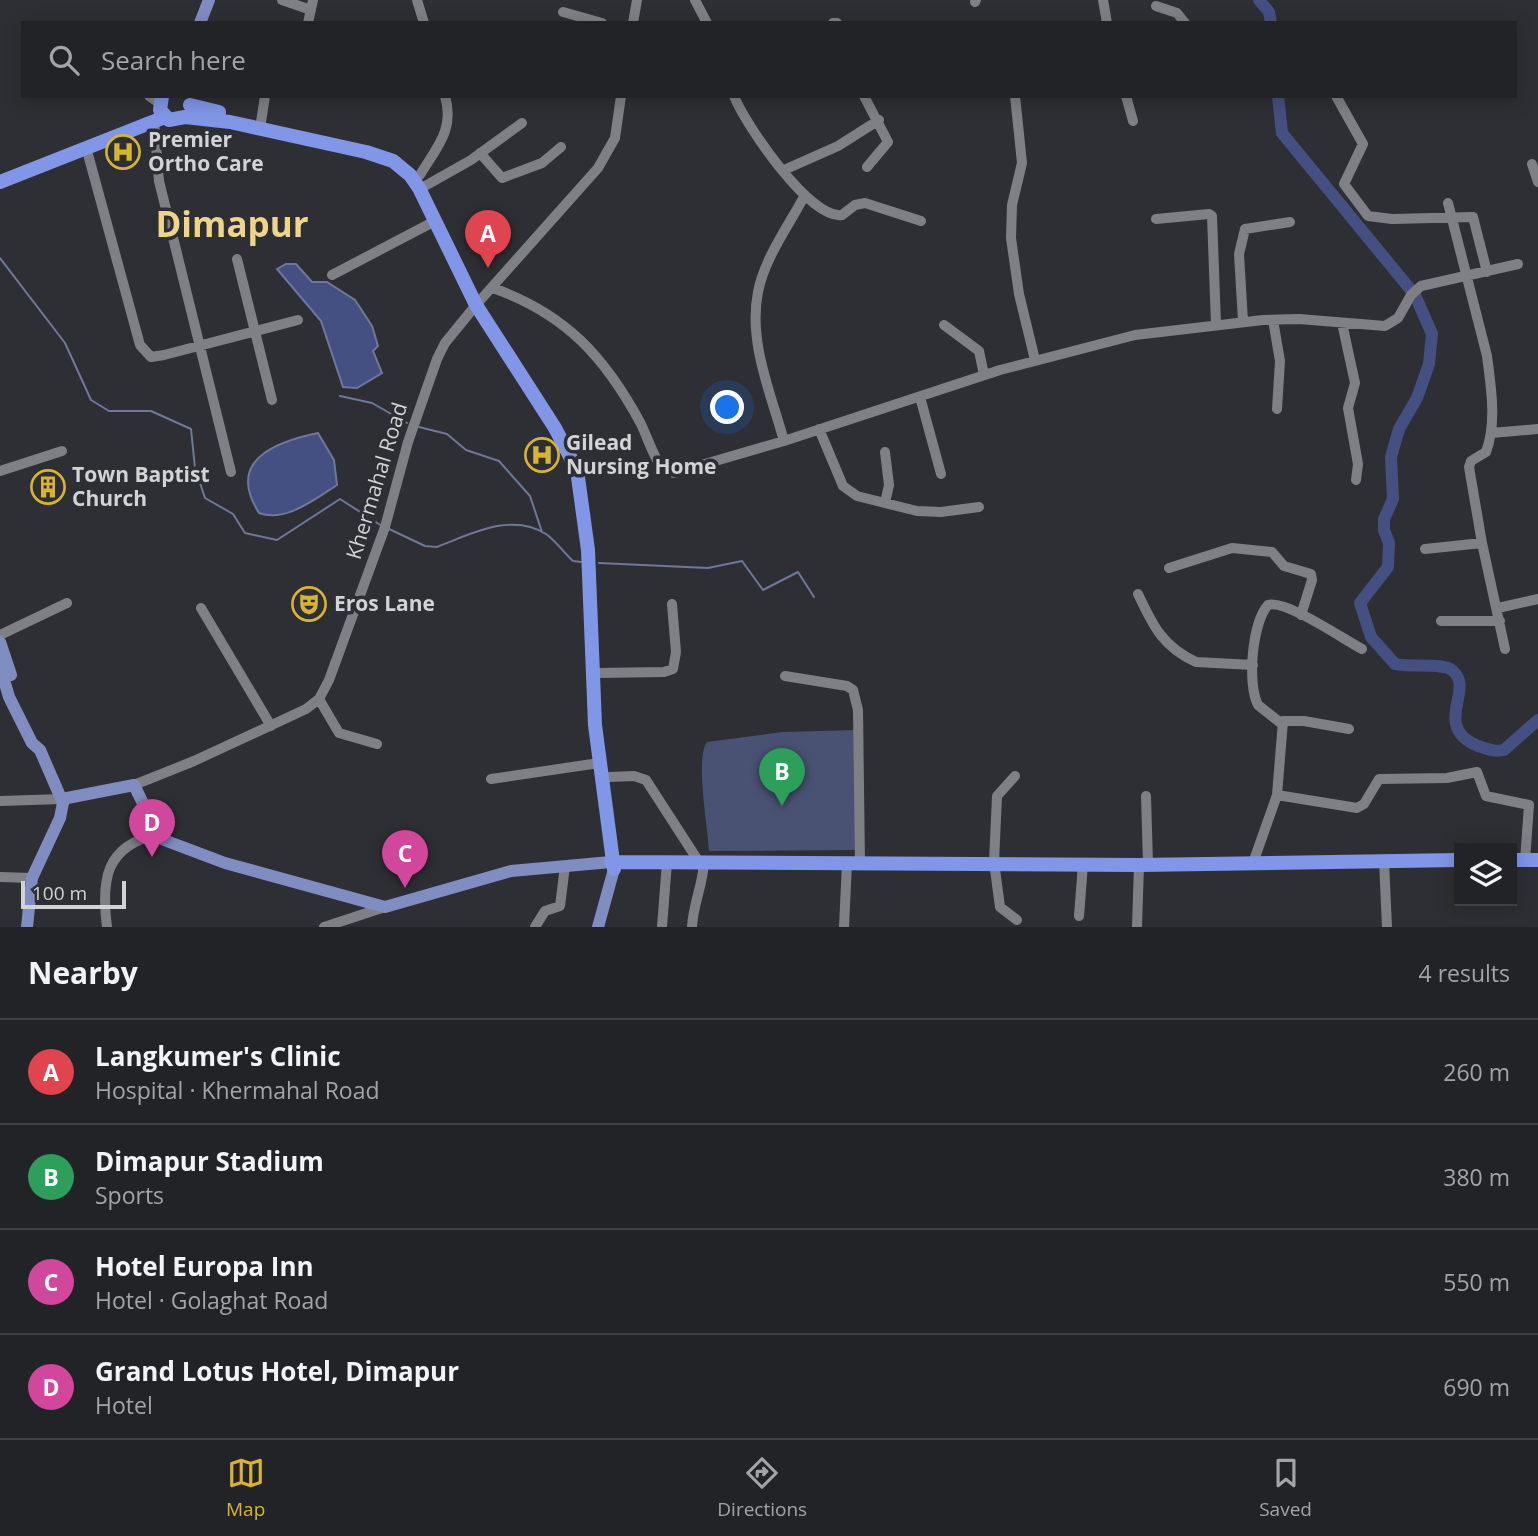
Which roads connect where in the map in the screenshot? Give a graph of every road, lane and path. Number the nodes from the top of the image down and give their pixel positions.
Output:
1 (202, 0) edge
2 (209, 0) edge
3 (282, 0) edge
4 (417, 0) edge
5 (637, 0) edge
6 (695, 0) edge
7 (1103, 0) edge
8 (312, 5) edge
9 (1156, 6) dead end
10 (563, 12) dead end
11 (194, 21) edge
12 (201, 21) edge
13 (423, 21) edge
14 (595, 21) edge
15 (634, 21) edge
16 (705, 21) edge
17 (1105, 21) edge
18 (1184, 21) edge
19 (265, 98) edge
20 (445, 98) edge
21 (621, 98) edge
22 (735, 98) edge
23 (865, 98) edge
24 (1015, 98) edge
25 (1127, 98) edge
26 (1337, 98) edge
27 (187, 106) edge
28 (158, 107) edge
29 (879, 120) junction
30 (1133, 121) dead end
31 (261, 122) junction
32 (522, 123) dead end
33 (86, 147) junction
34 (561, 147) dead end
35 (480, 153) junction
36 (1532, 164) dead end
37 (867, 167) dead end
38 (784, 170) junction
39 (0, 174) edge
40 (0, 181) edge
41 (422, 181) junction
42 (1538, 182) edge
43 (805, 195) junction
44 (1448, 203) dead end
45 (1451, 218) junction
46 (1156, 219) dead end
47 (435, 221) junction
48 (921, 221) dead end
49 (1290, 222) dead end
50 (237, 259) dead end
51 (1518, 264) dead end
52 (1488, 272) junction
53 (332, 275) dead end
54 (1466, 278) junction
55 (493, 288) junction
56 (479, 302) junction
57 (299, 320) dead end
58 (1273, 320) junction
59 (1242, 321) junction
60 (1342, 323) junction
61 (1216, 324) junction
62 (944, 325) dead end
63 (254, 332) junction
64 (199, 346) junction
65 (1035, 360) junction
66 (984, 375) junction
67 (920, 397) junction
68 (272, 400) dead end
69 (1277, 409) dead end
70 (819, 429) junction
71 (1538, 429) edge
72 (1491, 433) junction
73 (785, 441) junction
74 (62, 452) dead end
75 (885, 452) dead end
76 (0, 471) edge
77 (231, 472) dead end
78 (941, 474) dead end
79 (1356, 480) dead end
80 (885, 503) junction
81 (979, 507) dead end
82 (1482, 543) junction
83 (1425, 549) dead end
84 (1169, 568) dead end
85 (1138, 594) dead end
86 (1538, 599) edge
87 (67, 603) dead end
88 (672, 604) dead end
89 (201, 608) dead end
90 (1498, 608) junction
91 (1301, 615) junction
92 (1441, 621) dead end
93 (1500, 621) junction
94 (0, 635) edge
95 (0, 642) edge
96 (1362, 649) dead end
97 (1505, 649) dead end
98 (1253, 665) junction
99 (0, 666) edge
100 (597, 673) junction
101 (785, 676) dead end
102 (4, 698) edge
103 (319, 699) junction
104 (1282, 724) junction
105 (271, 726) junction
106 (1349, 729) dead end
107 (377, 744) dead end
108 (40, 750) junction
109 (599, 764) junction
110 (1015, 776) dead end
111 (608, 777) junction
112 (491, 779) dead end
113 (134, 785) junction
114 (1278, 795) junction
115 (1146, 796) dead end
116 (62, 799) junction
117 (0, 801) edge
118 (158, 834) junction
119 (1454, 860) edge
120 (1525, 860) edge
121 (1384, 861) junction
122 (667, 862) junction
123 (701, 862) junction
124 (994, 862) junction
125 (854, 863) junction
126 (1253, 863) junction
127 (615, 864) junction
128 (1083, 864) junction
129 (1144, 865) junction
130 (565, 866) junction
131 (0, 877) edge
132 (32, 878) junction
133 (385, 907) junction
134 (1079, 916) dead end
135 (1017, 919) dead end
136 (27, 927) edge
137 (107, 927) edge
138 (324, 927) edge
139 (535, 927) edge
140 (598, 927) edge
141 (662, 927) edge
142 (692, 927) edge
143 (844, 927) edge
144 (1137, 927) edge
145 (1387, 927) edge

1 - 11 main road
2 - 12 main road
3 - 8 street
4 - 13 street
5 - 15 street
6 - 16 street
7 - 17 street
9 - 18 street
10 - 14 street
19 - 31 street
20 - 41 street
21 - 55 street, Khermahal Road
22 - 38 street
23 - 29 street
24 - 65 street
25 - 30 street
26 - 45 street
27 - 28 highway
27 - 31 highway
27 - 47 highway
28 - 33 highway
28 - 39 highway
28 - 64 street
29 - 37 street
29 - 38 street
31 - 41 highway
32 - 35 street
33 - 40 highway
33 - 64 street
34 - 35 street
35 - 41 street
36 - 42 street
38 - 43 street
41 - 56 highway
43 - 48 street
43 - 73 street
44 - 45 street
45 - 52 street
45 - 54 street
46 - 61 street
47 - 53 street
47 - 56 highway
49 - 59 street
50 - 63 street
51 - 52 street
52 - 54 street
54 - 60 street
54 - 72 street
55 - 56 street, Khermahal Road
55 - 73 street
56 - 100 highway
56 - 103 street, Khermahal Road
56 - 109 highway
57 - 63 street
58 - 59 street
58 - 60 street
58 - 69 street
59 - 61 street
60 - 79 street
61 - 65 street
62 - 66 street
63 - 64 street
63 - 68 street
64 - 77 street
65 - 66 street
66 - 67 street
67 - 70 street
67 - 78 street
70 - 73 street
70 - 80 street
71 - 72 street
72 - 82 street
74 - 76 street
75 - 80 street
80 - 81 street
82 - 83 street
82 - 90 street
84 - 91 street
85 - 98 street
86 - 90 street
87 - 94 street
88 - 100 street
89 - 105 street
90 - 93 street
91 - 96 street
91 - 98 street
92 - 93 street
93 - 97 street
95 - 108 main road
98 - 104 street
99 - 102 main road
100 - 111 highway
101 - 125 street
102 - 108 main road
103 - 105 street
103 - 107 street
104 - 106 street
104 - 114 street
105 - 113 street
108 - 116 main road
109 - 112 street
109 - 127 highway
110 - 124 street
111 - 123 street
111 - 127 highway
113 - 116 main road
113 - 118 main road
114 - 120 street
114 - 126 street
115 - 129 street
116 - 117 street
116 - 132 main road
118 - 133 main road
118 - 137 street
119 - 121 highway
121 - 126 highway
121 - 145 street
122 - 123 highway
122 - 127 highway
122 - 141 street
123 - 125 highway
123 - 142 street
124 - 125 highway
124 - 128 highway
124 - 135 street
125 - 143 street
126 - 129 highway
127 - 130 main road
127 - 140 main road
128 - 129 highway
128 - 134 street
129 - 144 street
130 - 133 main road
130 - 139 street
131 - 132 street
132 - 136 main road
133 - 138 street

